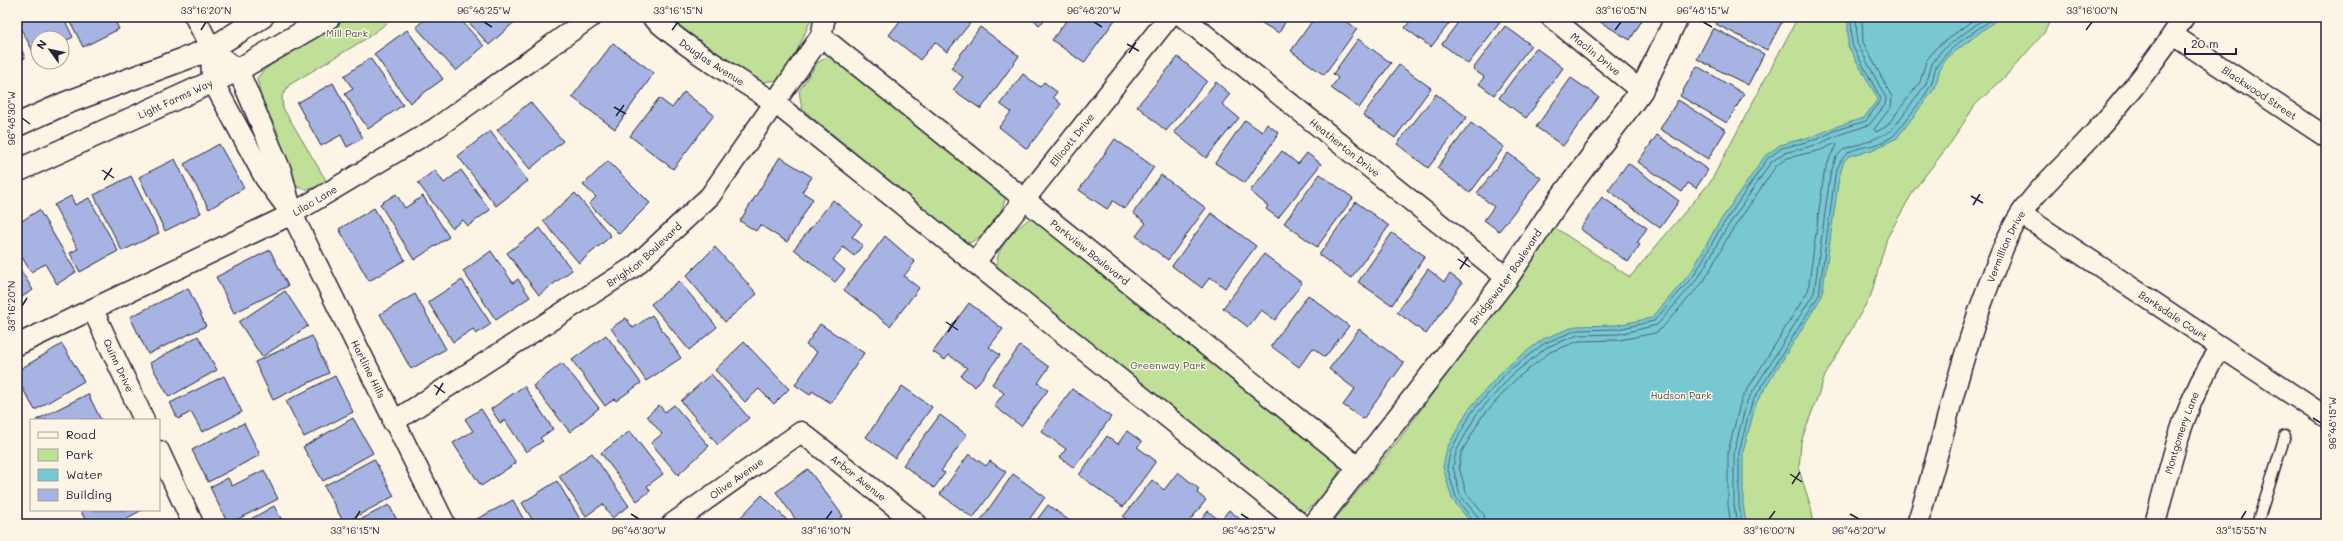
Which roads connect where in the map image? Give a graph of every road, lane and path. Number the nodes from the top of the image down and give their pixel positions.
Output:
1 (195, 17) edge
2 (262, 17) edge
3 (329, 17) edge
4 (591, 17) edge
5 (652, 17) edge
6 (1169, 17) edge
7 (1183, 17) edge
8 (1550, 17) edge
9 (1677, 17) edge
10 (2184, 17) edge
11 (823, 26) edge
12 (2172, 35) junction
13 (211, 49) junction
14 (238, 70) junction
15 (212, 80) junction
16 (1641, 91) junction
17 (775, 103) junction
18 (17, 125) edge
19 (2326, 137) edge
20 (17, 171) edge
21 (1025, 199) junction
22 (292, 214) junction
23 (2021, 214) junction
24 (975, 262) junction
25 (1507, 278) junction
26 (93, 310) junction
27 (17, 345) edge
28 (2221, 347) junction
29 (2326, 417) edge
30 (144, 419) edge
31 (393, 422) junction
32 (801, 432) joint
33 (2285, 436) dead end
34 (160, 453) edge
35 (1359, 468) junction
36 (193, 524) edge
37 (445, 524) edge
38 (672, 524) edge
39 (917, 524) edge
40 (1301, 524) edge
41 (1315, 524) edge
42 (1917, 524) edge
43 (2155, 524) edge
44 (2257, 524) edge

1 - 13 street, Hartline Hills
2 - 13 street
3 - 14 street, Light Farms Way
4 - 22 street, Lilac Lane
5 - 17 street, Douglas Avenue
6 - 21 street, Ellicott Drive
7 - 25 street, Heatherton Drive
8 - 16 street, Maclin Drive
9 - 16 street, Bridgewater Boulevard
10 - 12 street, Vermillion Drive
11 - 17 street, Brighton Boulevard
11 - 21 street, Parkview Boulevard
12 - 19 street, Blackwood Street
12 - 23 street, Vermillion Drive
13 - 14 street, Hartline Hills
13 - 15 street, Hartline Hills
13 - 18 street
14 - 15 street, Light Farms Way
14 - 22 street, Hartline Hills
15 - 20 street, Light Farms Way
15 - 22 street, Hartline Hills
16 - 25 street, Bridgewater Boulevard
17 - 24 street
17 - 31 street, Brighton Boulevard
21 - 24 street, Ellicott Drive
21 - 35 street, Parkview Boulevard
22 - 26 street, Lilac Lane
22 - 31 street, Hartline Hills
23 - 28 street, Barksdale Court
23 - 42 street, Vermillion Drive
24 - 40 street
25 - 35 street, Bridgewater Boulevard
26 - 27 street, Lilac Lane
26 - 30 street, Quinn Drive
28 - 29 street, Barksdale Court
28 - 43 street, Montgomery Lane
31 - 37 street, Hartline Hills
32 - 38 street, Olive Avenue
32 - 39 street, Arbor Avenue
33 - 44 lane
34 - 36 street
35 - 41 street, Bridgewater Boulevard

